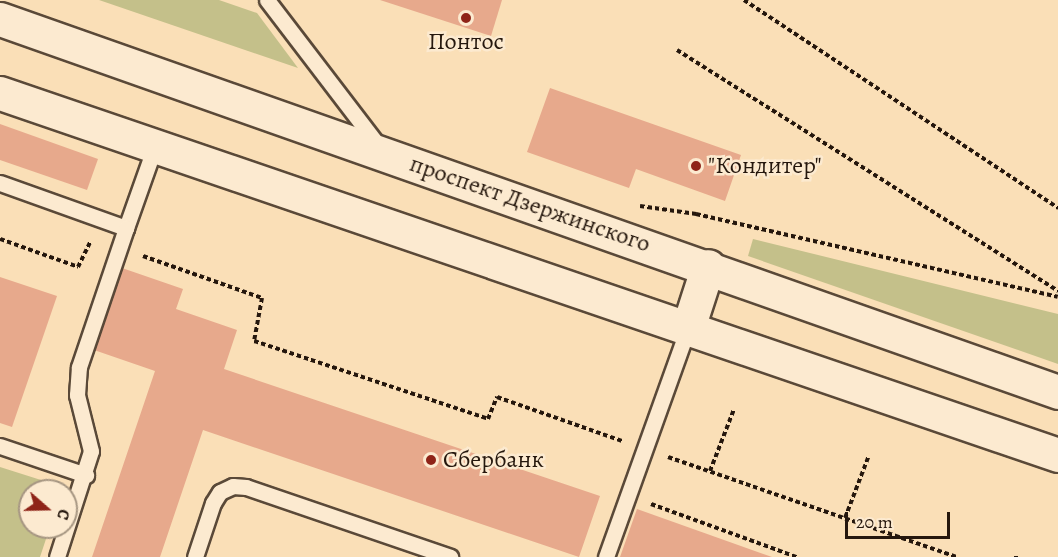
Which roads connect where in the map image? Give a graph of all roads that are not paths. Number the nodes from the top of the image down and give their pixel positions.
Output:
1 (267, 0) edge
2 (0, 19) edge
3 (0, 93) edge
4 (155, 146) junction
5 (384, 153) junction
6 (0, 183) edge
7 (126, 228) junction
8 (708, 266) junction
9 (688, 328) junction
10 (1058, 392) edge
11 (0, 446) edge
12 (1058, 455) edge
13 (86, 475) junction
14 (57, 557) edge
15 (195, 557) edge
16 (450, 557) edge
17 (606, 557) edge

1 - 5 lane
2 - 5 street, проспект Дзержинского
3 - 4 street
4 - 7 lane
4 - 9 street
5 - 8 street, проспект Дзержинского
6 - 7 lane
7 - 13 lane
8 - 9 street
8 - 10 street, проспект Дзержинского
9 - 12 street
9 - 17 lane
11 - 13 lane
13 - 14 lane
15 - 16 lane

